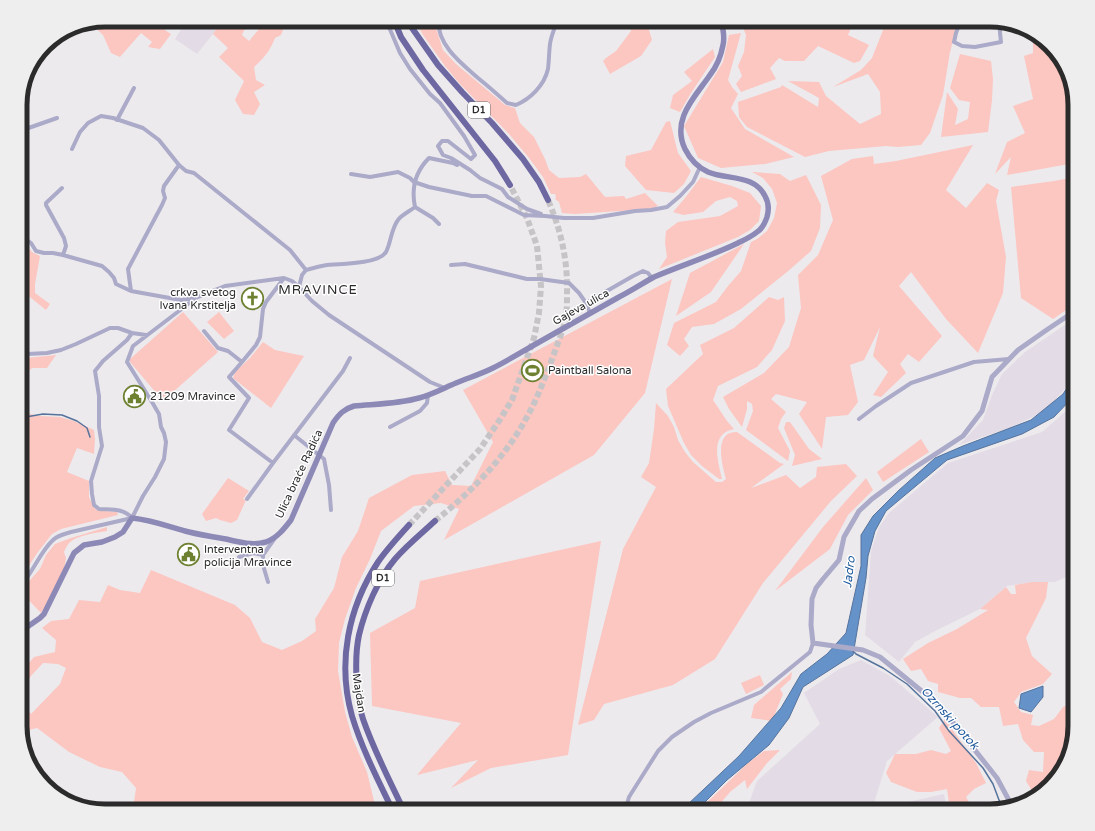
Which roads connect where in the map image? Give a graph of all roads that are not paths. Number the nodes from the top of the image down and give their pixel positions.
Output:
1 (389, 27) edge
2 (397, 27) edge
3 (412, 27) edge
4 (438, 27) edge
5 (555, 27) edge
6 (723, 27) edge
7 (958, 27) edge
8 (1000, 28) edge
9 (134, 88) dead end
10 (57, 118) dead end
11 (117, 120) junction
12 (27, 129) edge
13 (72, 149) dead end
14 (179, 165) junction
15 (700, 167) junction
16 (470, 170) junction
17 (351, 174) dead end
18 (414, 182) junction
19 (510, 185) tunnel mouth
20 (62, 188) dead end
21 (548, 200) tunnel mouth
22 (415, 207) junction
23 (545, 216) junction
24 (439, 224) dead end
25 (27, 240) edge
26 (63, 255) junction
27 (451, 266) dead end
28 (306, 270) junction
29 (284, 278) junction
30 (652, 278) junction
31 (299, 287) junction
32 (131, 291) junction
33 (196, 298) junction
34 (586, 303) junction
35 (590, 313) junction
36 (1068, 316) edge
37 (204, 332) dead end
38 (132, 333) junction
39 (146, 335) junction
40 (27, 354) edge
41 (350, 358) dead end
42 (1010, 359) junction
43 (242, 362) junction
44 (445, 388) junction
45 (428, 394) junction
46 (859, 419) dead end
47 (390, 427) dead end
48 (294, 436) junction
49 (320, 455) junction
50 (273, 463) junction
51 (247, 499) dead end
52 (331, 510) dead end
53 (132, 518) junction
54 (435, 521) tunnel mouth
55 (409, 525) tunnel mouth
56 (276, 536) junction
57 (263, 556) junction
58 (239, 557) dead end
59 (27, 578) edge
60 (268, 582) dead end
61 (27, 627) edge
62 (812, 643) junction
63 (1009, 801) edge
64 (390, 804) edge
65 (401, 804) edge
66 (627, 804) edge

1 - 16 street
2 - 19 highway, D1
3 - 21 highway, D1
4 - 5 street
6 - 15 main road, Gajeva ulica
7 - 8 street
9 - 11 street
10 - 12 street
11 - 13 street
11 - 14 street
14 - 28 street
14 - 32 street
15 - 23 street
15 - 30 main road, Gajeva ulica
16 - 18 street
16 - 23 street
17 - 18 street
18 - 22 street
18 - 23 street
20 - 26 street
22 - 24 street
22 - 28 street
25 - 26 street
26 - 32 street
27 - 34 street
28 - 31 street
29 - 31 street
29 - 33 street
29 - 43 street
30 - 34 street
30 - 35 main road, Gajeva ulica
31 - 44 street
32 - 33 street
33 - 39 street
34 - 35 street
35 - 44 main road, Gajeva ulica
36 - 42 street
37 - 43 street
38 - 39 street
38 - 40 street
38 - 53 street
39 - 53 street
41 - 48 street
42 - 46 street
42 - 62 street
43 - 50 street
44 - 45 main road, Ulica braće Radića
45 - 47 street
45 - 49 main road, Ulica braće Radića
48 - 49 street
48 - 50 street
49 - 52 street
49 - 56 main road, Ulica braće Radića
50 - 51 street
53 - 56 main road, Ulica braće Radića
53 - 59 street
53 - 61 main road
54 - 65 highway, Majdan / D1
55 - 64 highway, Majdan / D1
56 - 57 street
57 - 58 street
57 - 60 street
62 - 63 street
62 - 66 street

